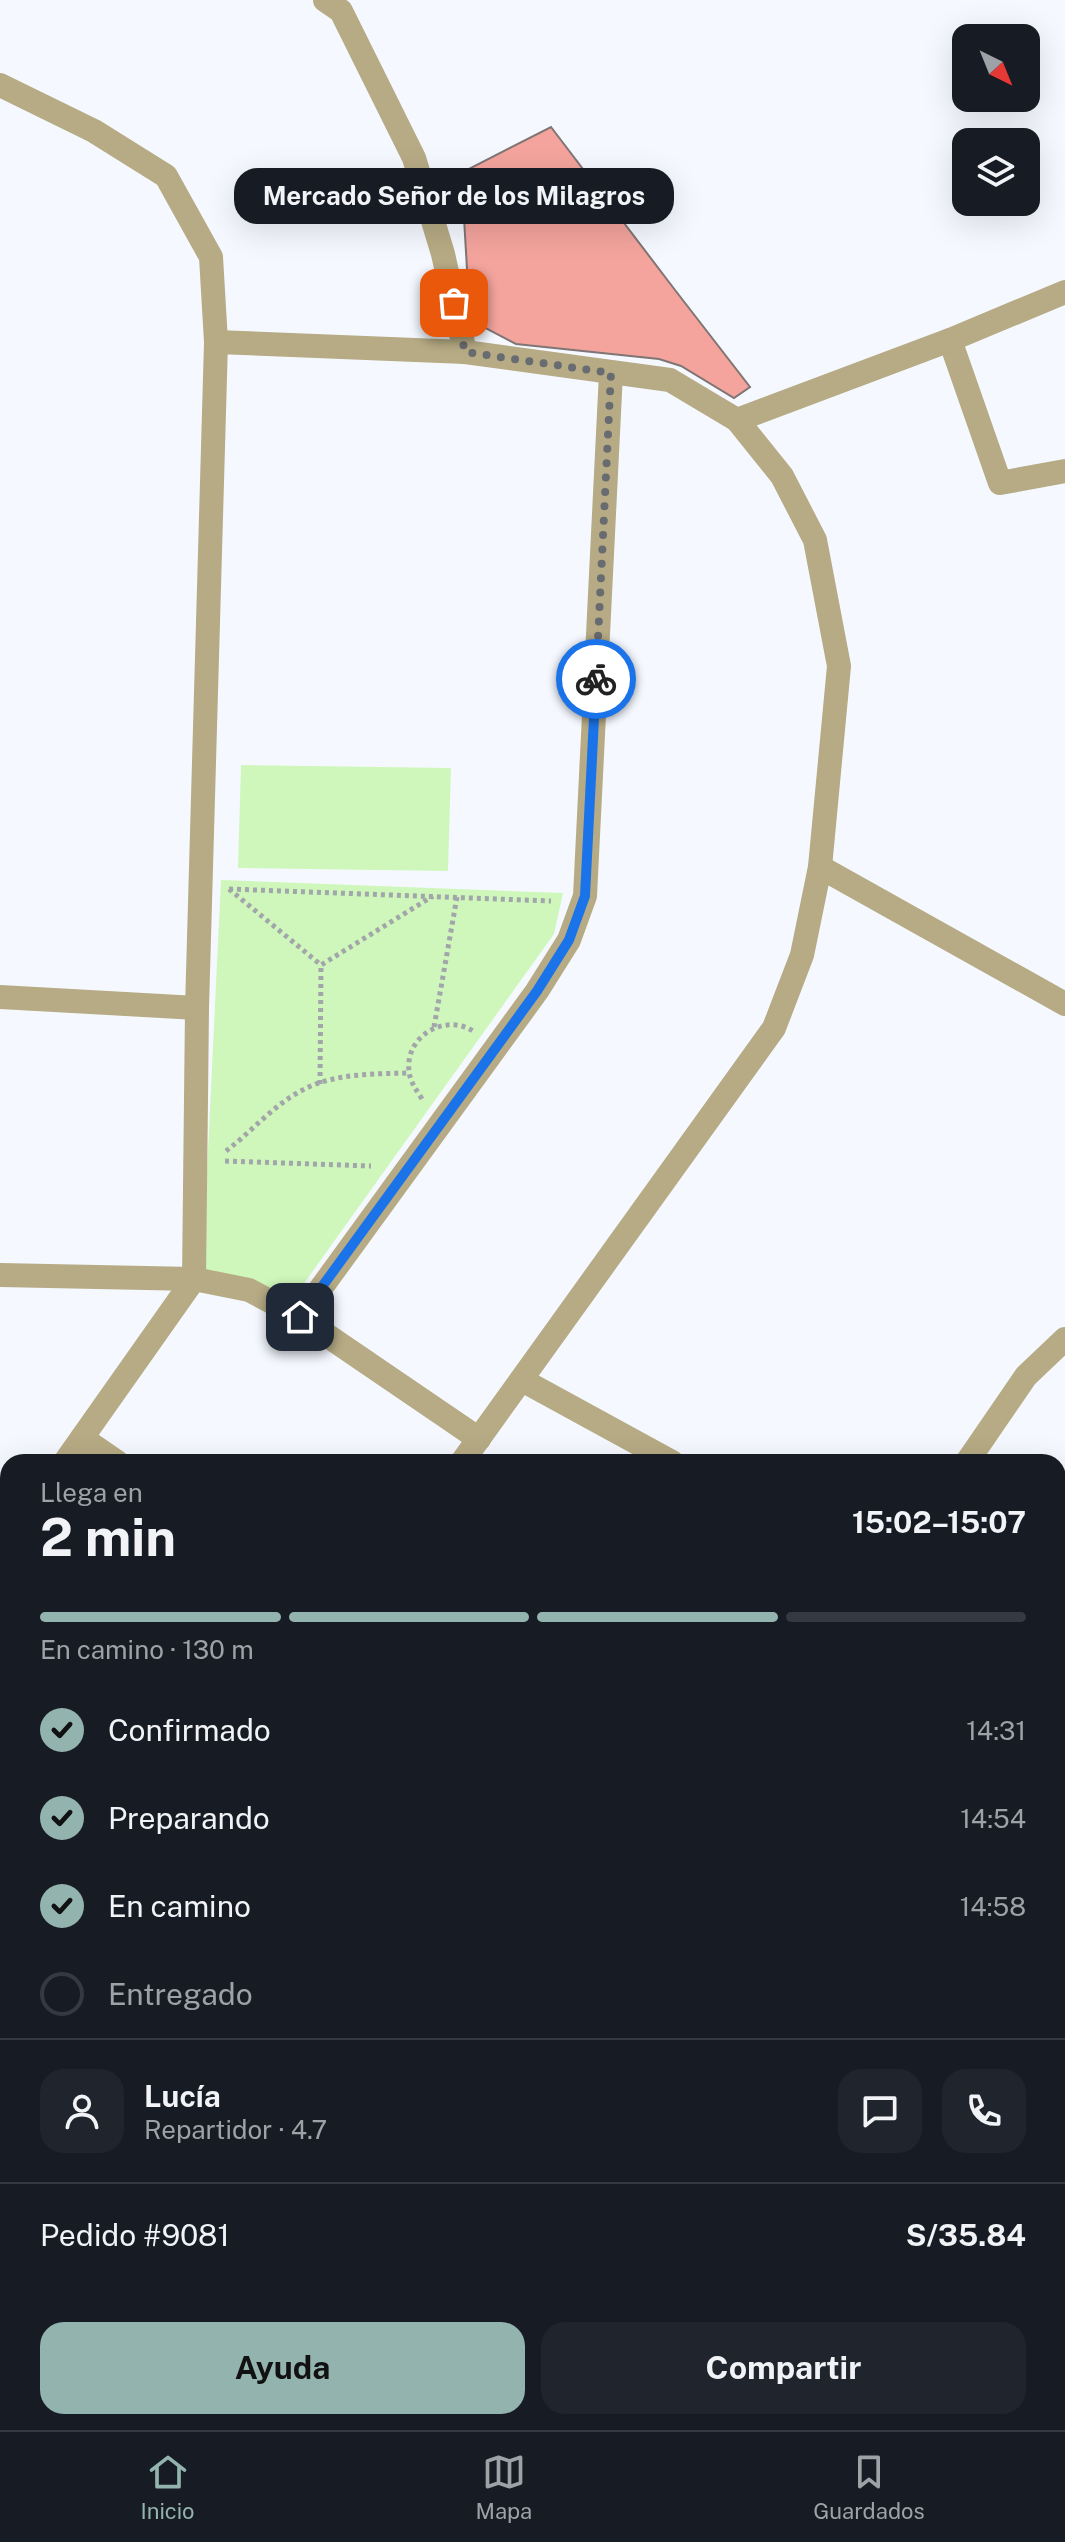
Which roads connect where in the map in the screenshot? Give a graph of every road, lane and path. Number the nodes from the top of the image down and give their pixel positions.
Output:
1 (337, 4) edge
2 (0, 85) edge
3 (1065, 292) edge
4 (950, 340) junction
5 (216, 342) junction
6 (465, 352) junction
7 (611, 373) junction
8 (737, 420) junction
9 (1065, 471) edge
10 (820, 867) junction
11 (228, 889) junction
12 (434, 896) junction
13 (457, 897) junction
14 (228, 904) dead end
15 (550, 912) dead end
16 (321, 965) junction
17 (0, 997) edge
18 (1065, 1004) edge
19 (197, 1008) junction
20 (483, 1020) dead end
21 (434, 1028) junction
22 (475, 1033) junction
23 (466, 1044) dead end
24 (409, 1073) junction
25 (320, 1084) junction
26 (433, 1091) dead end
27 (370, 1180) dead end
28 (0, 1275) edge
29 (194, 1279) junction
30 (300, 1317) junction
31 (1065, 1339) edge
32 (522, 1380) junction
33 (82, 1438) junction
34 (479, 1439) junction
35 (71, 1454) edge
36 (105, 1454) edge
37 (468, 1454) edge
38 (657, 1454) edge
39 (972, 1454) edge

1 - 6 street
2 - 5 street
3 - 4 street
4 - 8 street
4 - 9 street
5 - 6 street
5 - 19 street
6 - 7 street
7 - 8 street
7 - 30 street
8 - 10 street
10 - 18 street
10 - 32 street
11 - 12 path
11 - 14 path
11 - 16 path
12 - 13 path
12 - 16 path
13 - 15 path
13 - 21 path
16 - 25 path
17 - 19 street
19 - 29 street
20 - 22 path
21 - 22 path
21 - 24 path
22 - 23 path
24 - 25 path
24 - 26 path
25 - 27 path
28 - 29 street
29 - 30 street
29 - 33 street
30 - 34 street
31 - 39 street
32 - 34 street
32 - 38 street
33 - 35 street
33 - 36 street
34 - 37 street

